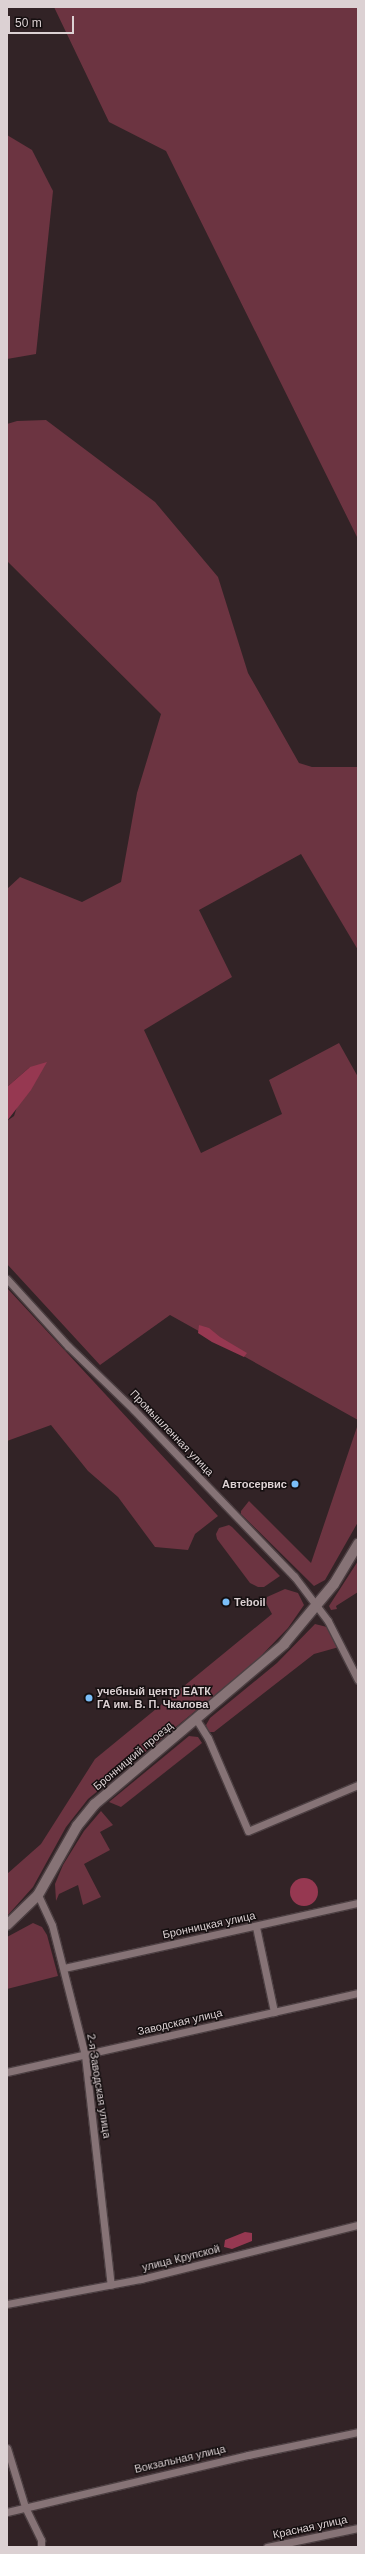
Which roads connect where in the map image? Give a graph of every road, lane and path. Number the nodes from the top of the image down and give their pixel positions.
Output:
1 (7, 1279) edge
2 (358, 1544) edge
3 (317, 1606) junction
4 (358, 1680) edge
5 (196, 1719) junction
6 (358, 1785) edge
7 (38, 1895) junction
8 (358, 1903) edge
9 (7, 1925) edge
10 (256, 1927) junction
11 (64, 1968) junction
12 (358, 1993) edge
13 (274, 2012) junction
14 (85, 2055) junction
15 (7, 2072) edge
16 (358, 2225) edge
17 (111, 2285) junction
18 (7, 2304) edge
19 (358, 2432) edge
20 (7, 2448) edge
21 (25, 2507) junction
22 (7, 2512) edge
23 (358, 2528) edge
24 (41, 2547) edge
25 (267, 2547) edge

1 - 3 street, Промышленная улица
2 - 3 main road, Бронницкий проезд
3 - 4 street, Промышленная улица
3 - 5 main road, Бронницкий проезд
5 - 6 street
5 - 7 main road, Бронницкий проезд
7 - 9 main road
7 - 11 street, 2-я Заводская улица
8 - 10 street, Бронницкая улица
10 - 11 street, Бронницкая улица
10 - 13 street
11 - 14 street, 2-я Заводская улица
12 - 13 street, Заводская улица
13 - 14 street, Заводская улица
14 - 15 street, Заводская улица
14 - 17 street, 2-я Заводская улица
16 - 17 street, улица Крупской
17 - 18 street, улица Крупской
19 - 21 street, Вокзальная улица
20 - 21 street
21 - 22 street, Вокзальная улица
21 - 24 street
23 - 25 street, Красная улица

